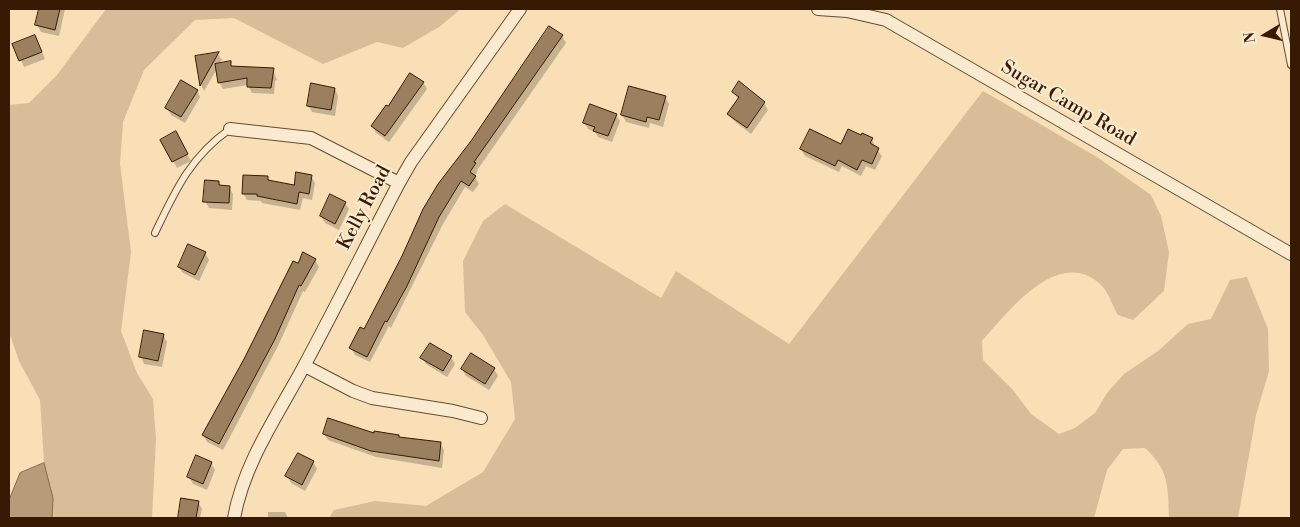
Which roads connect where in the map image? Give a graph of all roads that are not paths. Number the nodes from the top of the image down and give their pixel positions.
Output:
1 (520, 9) edge
2 (818, 9) edge
3 (1280, 9) edge
4 (1291, 65) edge
5 (230, 129) joint
6 (399, 183) junction
7 (155, 234) dead end
8 (1291, 254) edge
9 (305, 366) junction
10 (481, 418) dead end
11 (234, 518) edge

1 - 6 street, Kelly Road
2 - 8 street, Sugar Camp Road
3 - 4 lane
5 - 6 street
5 - 7 lane
6 - 9 street, Kelly Road
9 - 10 street
9 - 11 street, Kelly Road

